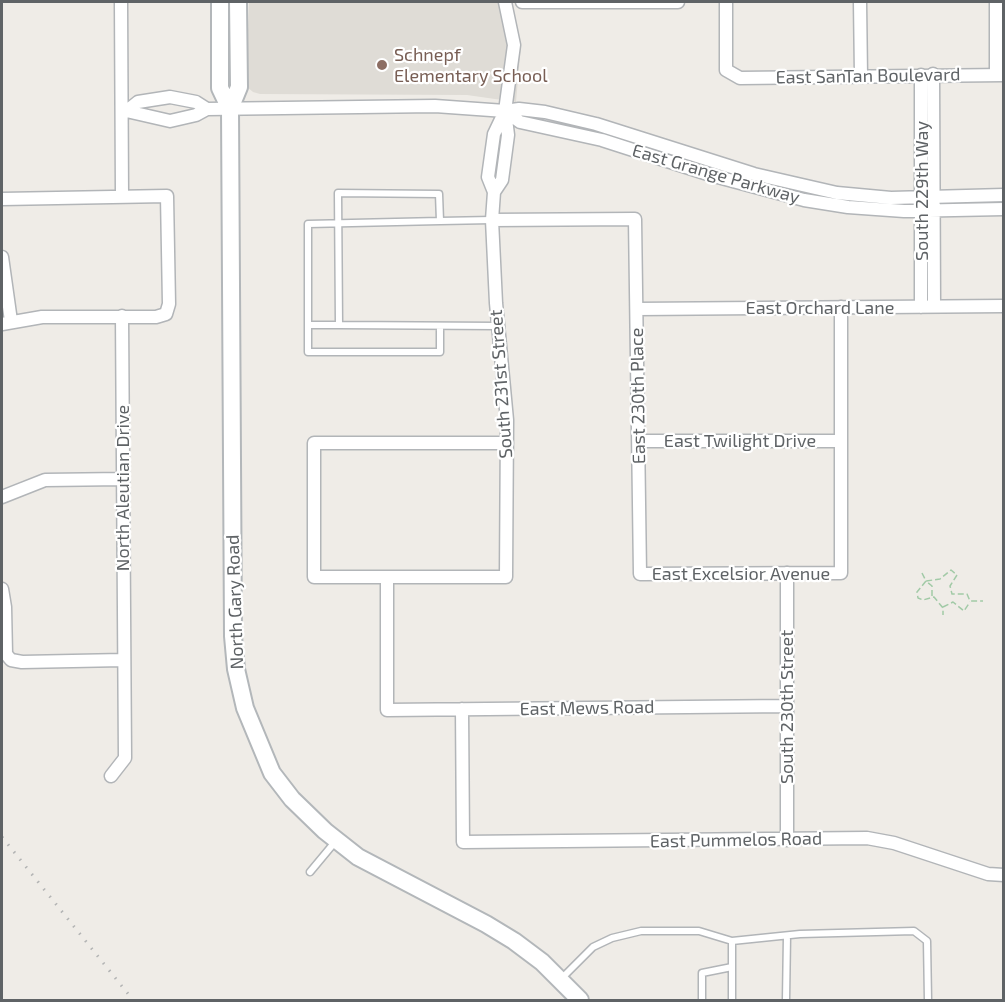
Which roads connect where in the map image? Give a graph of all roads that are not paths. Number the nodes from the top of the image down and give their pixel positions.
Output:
1 (121, 2) edge
2 (220, 2) edge
3 (238, 2) edge
4 (506, 2) edge
5 (522, 2) edge
6 (678, 2) edge
7 (726, 2) edge
8 (860, 2) edge
9 (996, 2) edge
10 (927, 75) junction
11 (1000, 75) edge
12 (861, 76) junction
13 (162, 100) junction
14 (207, 109) junction
15 (230, 109) junction
16 (125, 110) junction
17 (506, 111) junction
18 (161, 118) junction
19 (1004, 195) edge
20 (122, 196) junction
21 (928, 196) junction
22 (2, 199) edge
23 (1004, 209) edge
24 (928, 211) junction
25 (492, 220) junction
26 (440, 221) junction
27 (339, 222) junction
28 (2, 257) edge
29 (1004, 306) edge
30 (928, 307) junction
31 (841, 308) junction
32 (637, 309) junction
33 (122, 316) junction
34 (6, 322) edge
35 (308, 325) junction
36 (339, 325) junction
37 (440, 326) junction
38 (498, 326) junction
39 (639, 441) junction
40 (841, 441) junction
41 (507, 443) junction
42 (123, 479) junction
43 (2, 497) edge
44 (787, 573) junction
45 (640, 574) joint
46 (387, 577) junction
47 (2, 589) edge
48 (123, 660) junction
49 (787, 706) junction
50 (462, 709) junction
51 (111, 776) dead end
52 (336, 840) junction
53 (788, 840) junction
54 (310, 872) dead end
55 (1004, 875) edge
56 (787, 936) junction
57 (732, 941) junction
58 (732, 967) junction
59 (561, 980) junction
60 (580, 1000) edge
61 (702, 1000) edge
62 (732, 1000) edge
63 (786, 1000) edge
64 (928, 1000) edge

1 - 16 street
2 - 15 main road, North Gary Road
3 - 15 main road, North Gary Road
4 - 17 street, South 231st Street
5 - 6 street
7 - 12 street, East SanTan Boulevard
8 - 12 street
9 - 11 street
10 - 11 street, East SanTan Boulevard
10 - 12 street, East SanTan Boulevard
10 - 21 street, South 229th Way
13 - 14 street
13 - 16 street
13 - 18 street
14 - 15 street, East Grange Parkway
14 - 18 street
15 - 17 street, East Grange Parkway
15 - 52 main road, North Gary Road
16 - 18 street
16 - 20 street
17 - 21 street, East Grange Parkway
17 - 24 street, East Grange Parkway
17 - 25 street, South 231st Street
19 - 21 street, East Grange Parkway
20 - 22 street
20 - 33 street
21 - 24 street, South 229th Way
23 - 24 street, East Grange Parkway
24 - 30 street, South 229th Way
25 - 26 lane
25 - 32 street, East 230th Place
25 - 38 street, South 231st Street
26 - 27 lane
26 - 27 lane
27 - 35 lane
27 - 36 lane
28 - 34 street
29 - 30 street, East Orchard Lane
30 - 31 street, East Orchard Lane
31 - 32 street, East Orchard Lane
31 - 40 street
32 - 39 street, East 230th Place
33 - 34 street
33 - 42 street, North Aleutian Drive
35 - 36 lane
35 - 37 lane
36 - 37 lane
37 - 38 lane
38 - 41 street, South 231st Street
39 - 40 street, East Twilight Drive
39 - 45 street, East 230th Place
40 - 44 street, East Excelsior Avenue
41 - 46 street, South 231st Street
41 - 46 street
42 - 43 street
42 - 48 street, North Aleutian Drive
44 - 45 street, East Excelsior Avenue
44 - 49 street, South 230th Street
46 - 50 street, East Mews Road
47 - 48 street
48 - 51 street, North Aleutian Drive
49 - 50 street, East Mews Road
49 - 53 street, South 230th Street
50 - 53 street, East Pummelos Road
52 - 54 lane
52 - 59 main road, North Gary Road
53 - 55 street, East Pummelos Road
56 - 57 lane
56 - 63 lane
56 - 64 lane
57 - 58 lane
57 - 59 lane
58 - 61 lane
58 - 62 lane
59 - 60 main road, North Gary Road

